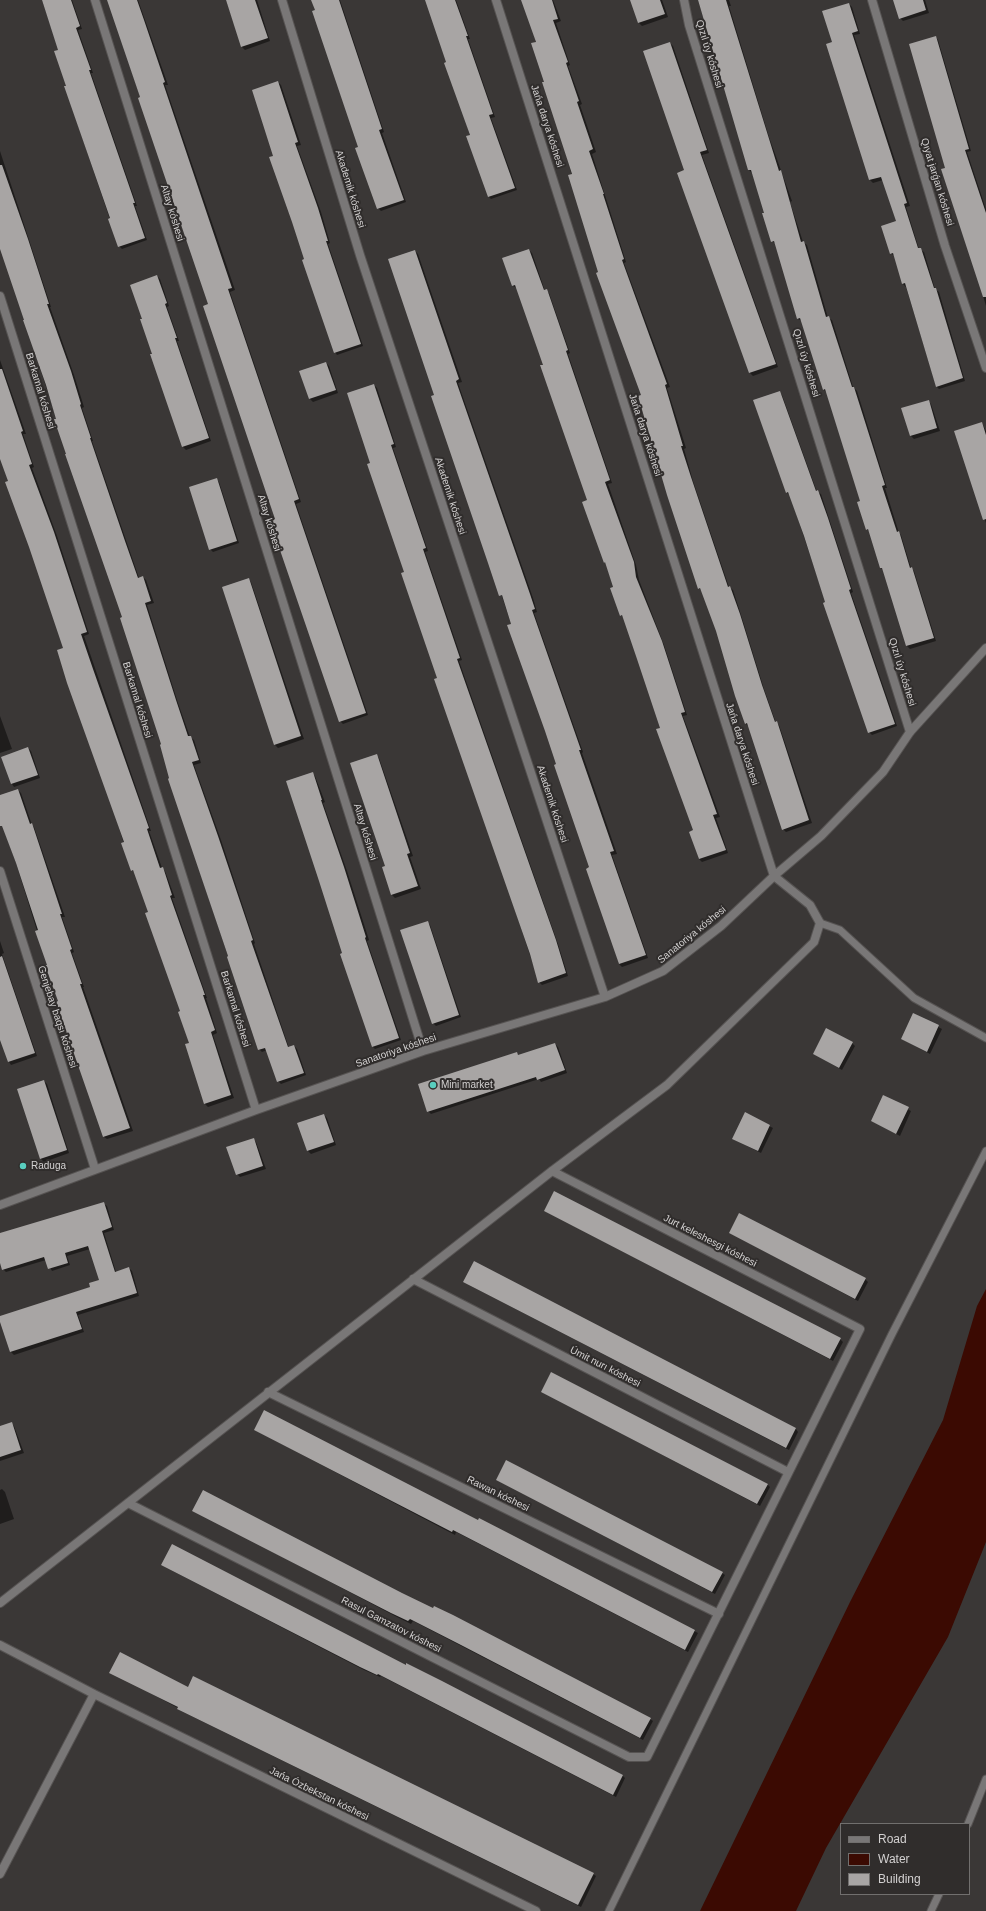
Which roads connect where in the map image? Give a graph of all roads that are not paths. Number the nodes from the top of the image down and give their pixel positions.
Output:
1 (95, 0) edge
2 (282, 0) edge
3 (496, 0) edge
4 (684, 0) edge
5 (872, 0) edge
6 (0, 296) edge
7 (986, 368) edge
8 (986, 648) edge
9 (910, 732) junction
10 (0, 870) edge
11 (774, 876) junction
12 (820, 923) junction
13 (605, 998) junction
14 (986, 1038) edge
15 (423, 1051) junction
16 (256, 1110) junction
17 (986, 1151) edge
18 (95, 1169) junction
19 (552, 1171) junction
20 (0, 1204) edge
21 (413, 1279) junction
22 (268, 1392) junction
23 (788, 1472) junction
24 (128, 1503) junction
25 (0, 1603) edge
26 (719, 1614) junction
27 (0, 1645) edge
28 (94, 1694) junction
29 (986, 1779) edge
30 (968, 1823) edge
31 (0, 1874) edge
32 (939, 1895) edge
33 (536, 1911) edge
34 (609, 1911) edge
35 (932, 1911) edge

1 - 15 street, Altay kóshesi
2 - 13 street, Akademik kóshesi
3 - 11 street, Jańa darya kóshesi
4 - 9 street, Qızıl úy kóshesi
5 - 7 street, Qıyat jarǵan kóshesi
6 - 16 street, Barkamal kóshesi
8 - 9 street, Sanatoriya kóshesi
9 - 11 street, Sanatoriya kóshesi
10 - 18 street, Genjebay baqsı kóshesi
11 - 12 street
11 - 13 street, Sanatoriya kóshesi
12 - 14 lane
12 - 19 street
13 - 15 street, Sanatoriya kóshesi
15 - 16 street, Sanatoriya kóshesi
16 - 18 street, Sanatoriya kóshesi
17 - 34 lane
18 - 20 street, Sanatoriya kóshesi
19 - 21 street
19 - 23 street, Jurt keleshesgi kóshesi
21 - 22 street
21 - 23 street, Úmit nurı kóshesi
22 - 24 street
22 - 26 street, Rawan kóshesi
23 - 26 street
24 - 25 street
24 - 26 street, Rasul Gamzatov kóshesi
27 - 28 street, Jańa Ózbekstan kóshesi
28 - 31 street
28 - 33 street, Jańa Ózbekstan kóshesi
29 - 30 lane
32 - 35 lane

